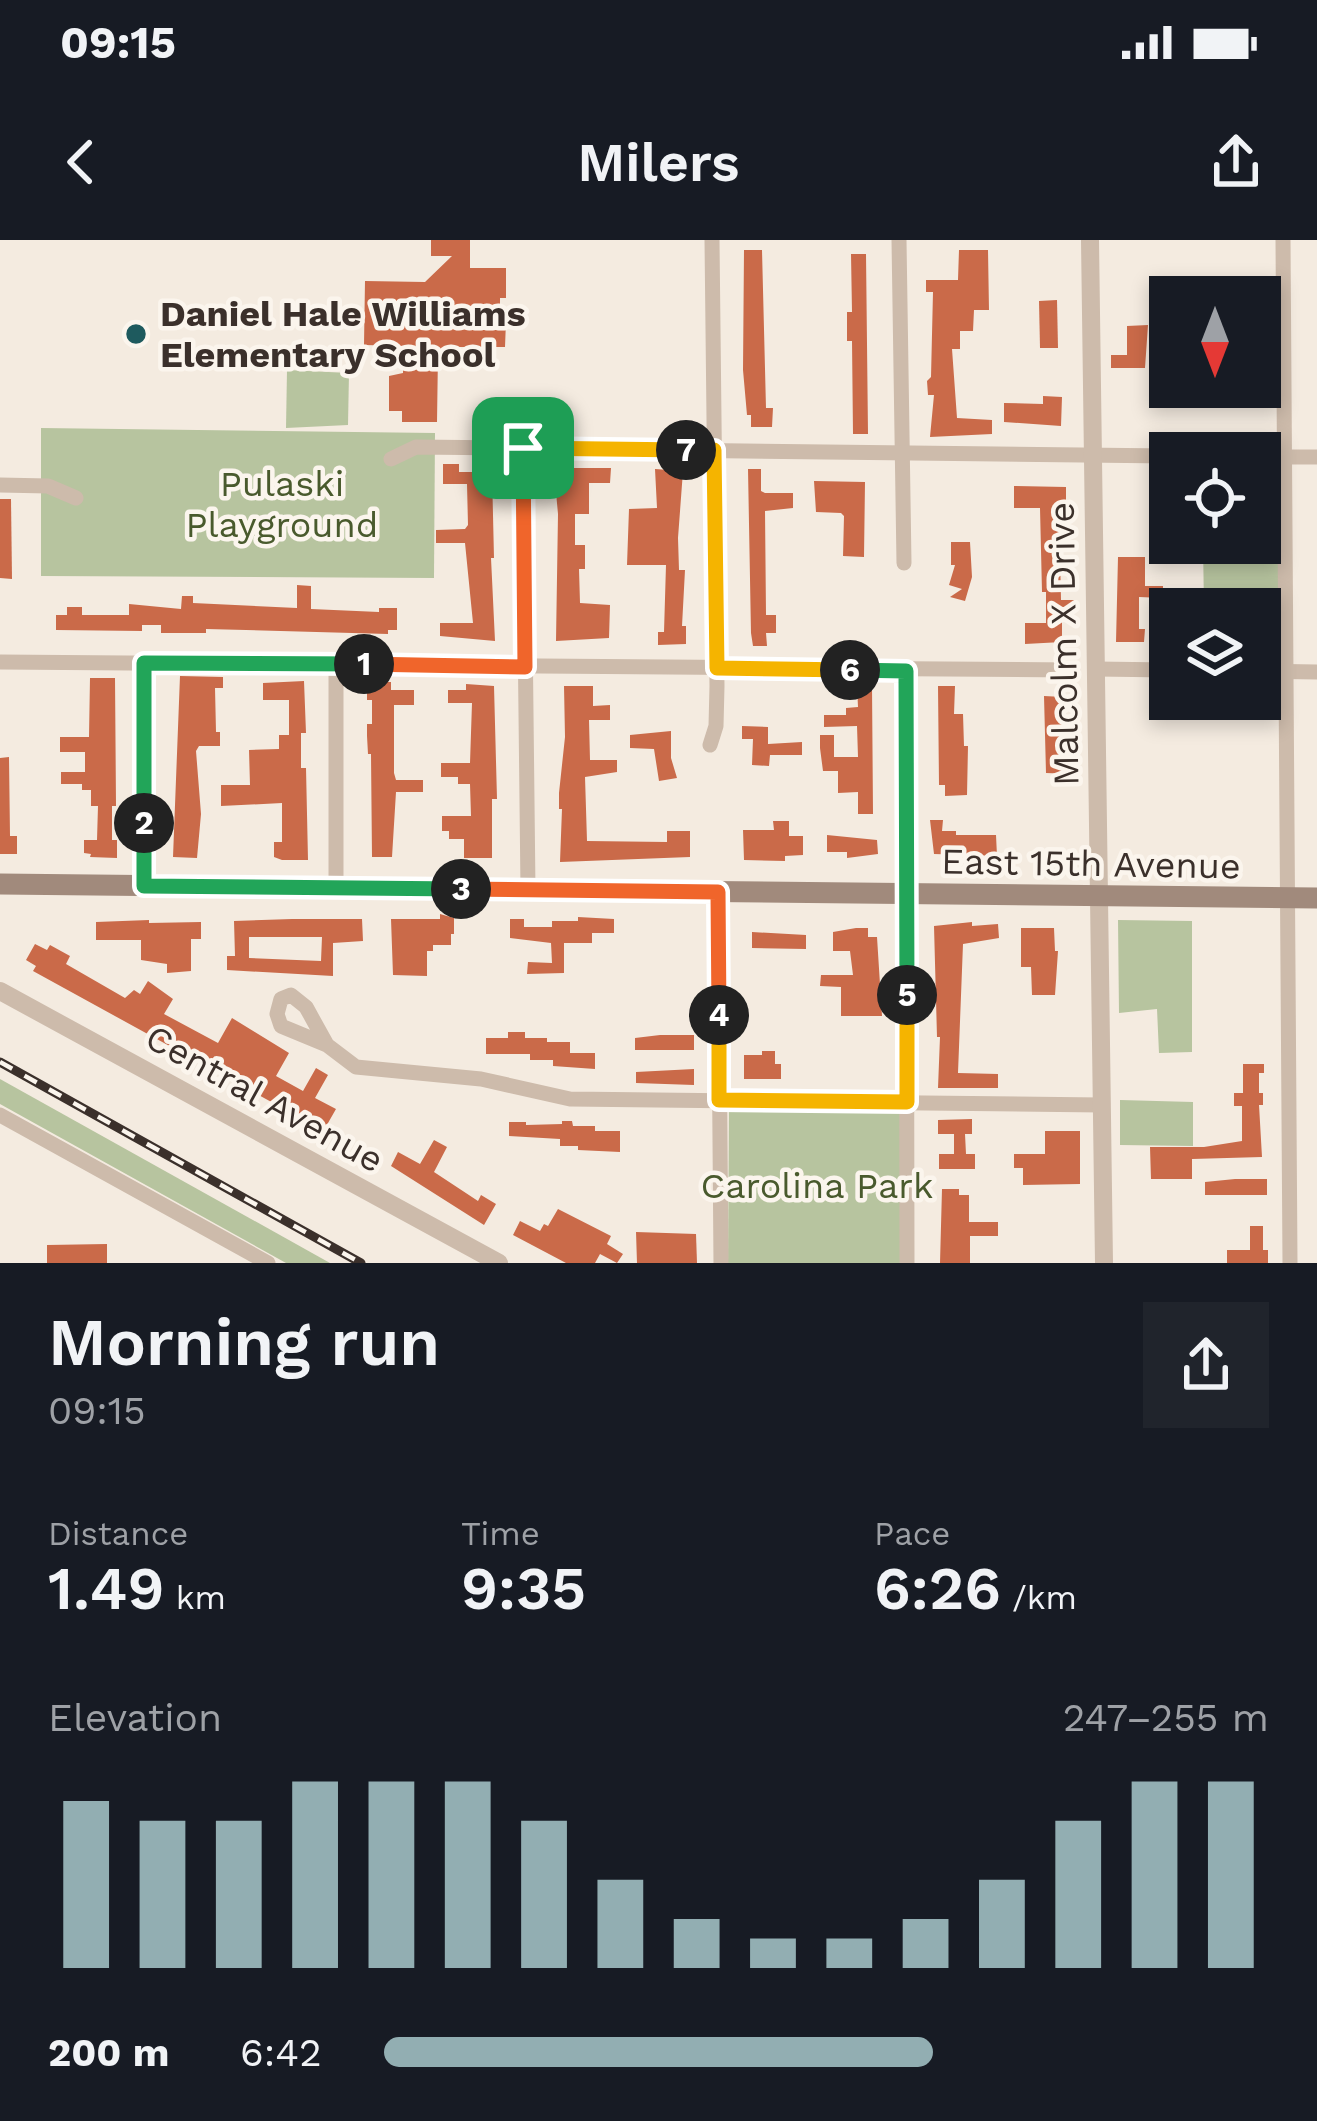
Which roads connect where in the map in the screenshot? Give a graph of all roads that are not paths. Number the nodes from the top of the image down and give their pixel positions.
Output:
1 (712, 240) edge
2 (899, 240) edge
3 (1090, 240) edge
4 (1283, 240) edge
5 (523, 448) junction
6 (714, 450) junction
7 (904, 452) junction
8 (1093, 455) junction
9 (1149, 456) edge
10 (1281, 457) edge
11 (1286, 457) junction
12 (1317, 457) edge
13 (391, 459) dead end
14 (0, 484) edge
15 (76, 498) dead end
16 (904, 563) dead end
17 (0, 662) edge
18 (144, 663) junction
19 (336, 664) junction
20 (525, 667) junction
21 (717, 668) junction
22 (1096, 669) junction
23 (1073, 670) dead end
24 (1149, 670) edge
25 (906, 671) junction
26 (1281, 672) edge
27 (1288, 672) junction
28 (1317, 672) edge
29 (710, 745) dead end
30 (0, 884) edge
31 (144, 886) junction
32 (336, 887) junction
33 (528, 890) junction
34 (718, 892) junction
35 (907, 894) junction
36 (1099, 897) junction
37 (1286, 898) junction
38 (1317, 898) edge
39 (0, 991) edge
40 (327, 1045) dead end
41 (719, 1100) junction
42 (907, 1102) junction
43 (1102, 1105) junction
44 (0, 1115) edge
45 (268, 1263) edge
46 (499, 1263) edge
47 (721, 1263) edge
48 (908, 1263) edge
49 (1104, 1263) edge
50 (1290, 1263) edge

1 - 6 street
2 - 7 street
3 - 8 street, Malcolm X Drive
4 - 11 street
5 - 6 street
5 - 13 street
5 - 20 street
6 - 7 street
6 - 21 street
7 - 8 street
7 - 16 street
8 - 9 street
8 - 22 street, Malcolm X Drive
10 - 11 street
11 - 12 street
11 - 27 street
14 - 15 street
17 - 18 street
18 - 19 street
18 - 31 street
19 - 20 street
19 - 32 street
20 - 21 street
20 - 33 street
21 - 25 street
21 - 29 street
22 - 24 street
22 - 36 street, Malcolm X Drive
23 - 25 street
25 - 35 street
26 - 27 street
27 - 28 street
27 - 37 street
30 - 31 main road, East 15th Avenue
31 - 32 main road, East 15th Avenue
32 - 33 main road, East 15th Avenue
33 - 34 main road, East 15th Avenue
34 - 35 main road, East 15th Avenue
34 - 41 street
35 - 36 main road, East 15th Avenue
35 - 42 street
36 - 37 main road, East 15th Avenue
36 - 43 street, Malcolm X Drive
37 - 38 main road, East 15th Avenue
37 - 50 street
39 - 46 street, Central Avenue
40 - 41 street
41 - 42 street
41 - 47 street
42 - 43 street
42 - 48 street
43 - 49 street, Malcolm X Drive
44 - 45 street

